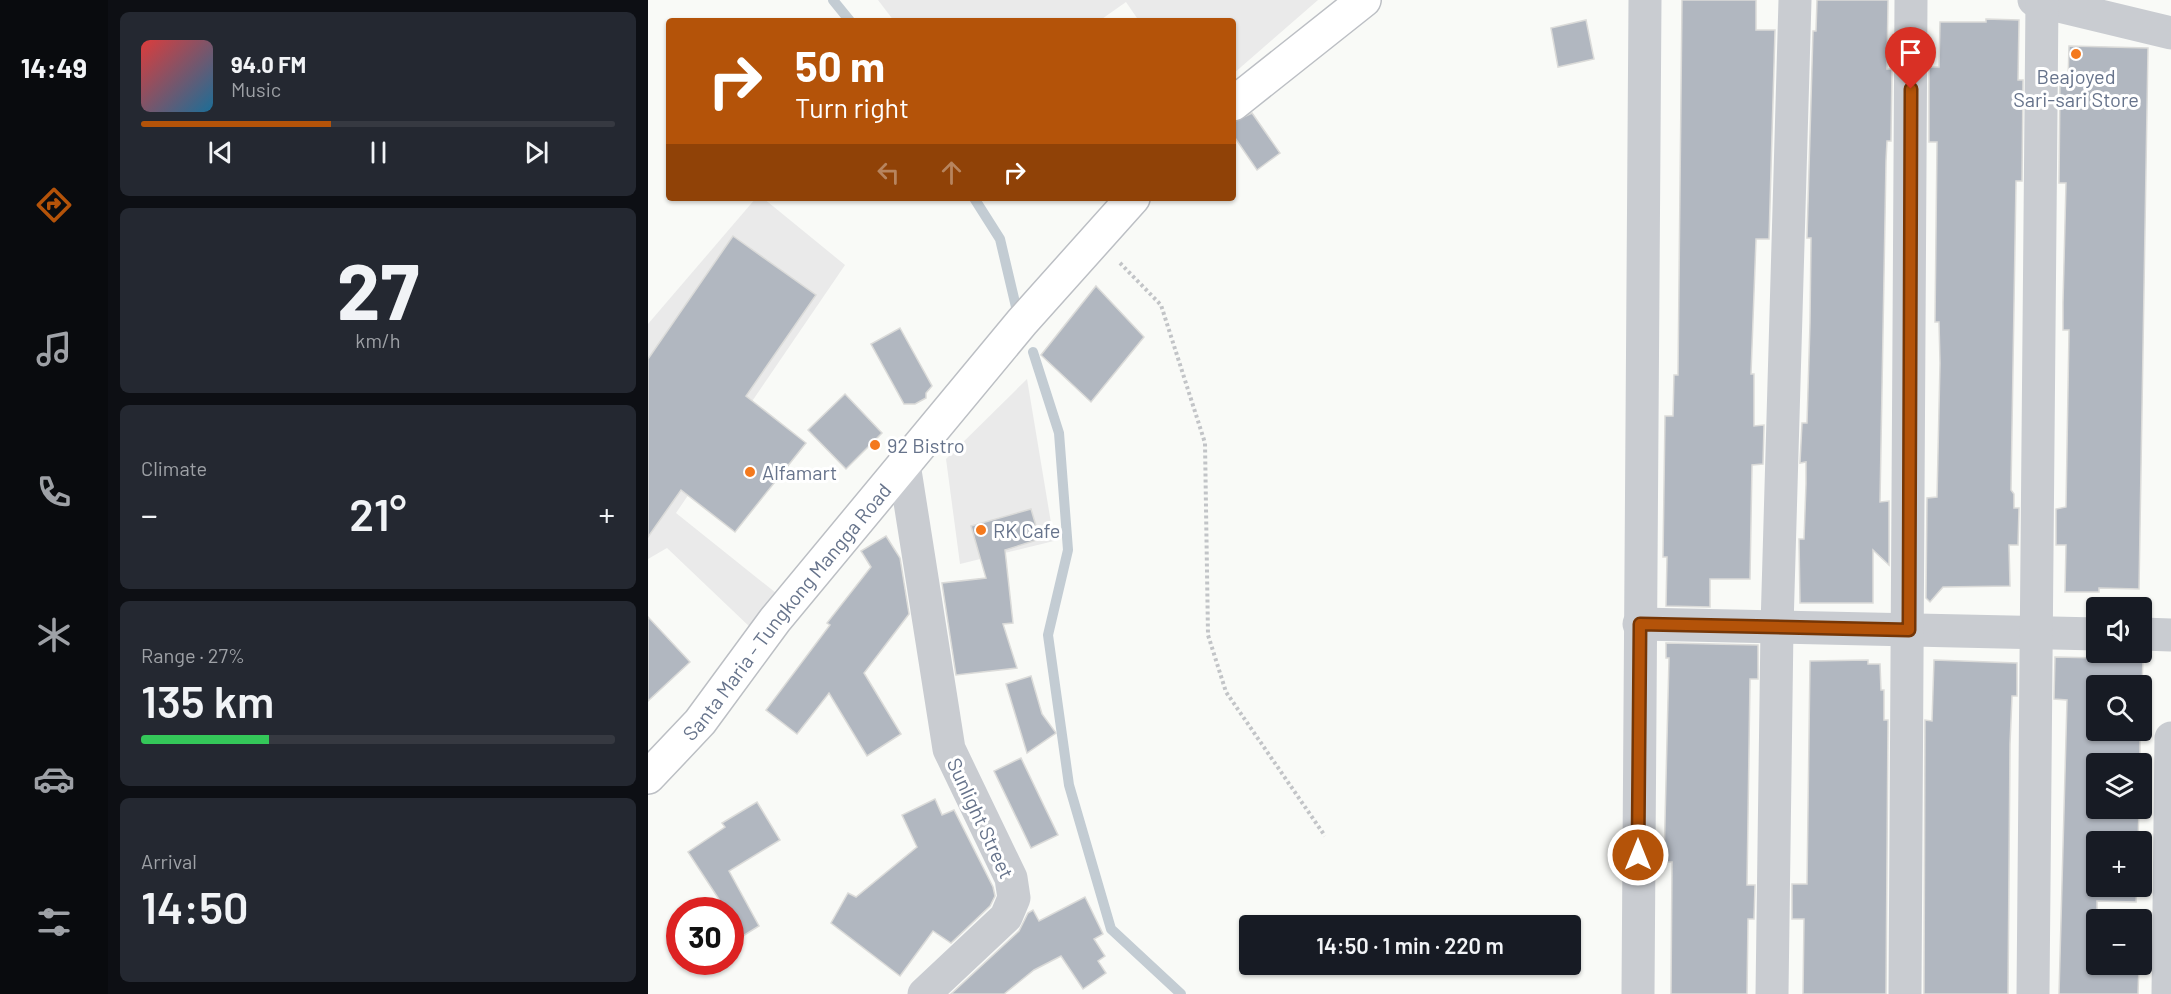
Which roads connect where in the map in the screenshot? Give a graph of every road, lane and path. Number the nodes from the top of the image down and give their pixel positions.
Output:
1 (1364, 0) edge
2 (1645, 0) edge
3 (1795, 0) edge
4 (1911, 0) edge
5 (2038, 1) edge
6 (2171, 33) edge
7 (1236, 102) edge
8 (1130, 201) edge
9 (1097, 238) junction
10 (904, 464) junction
11 (1640, 624) junction
12 (1777, 627) junction
13 (1909, 630) junction
14 (2038, 633) junction
15 (2086, 634) edge
16 (2152, 634) edge
17 (2171, 635) edge
18 (2171, 738) edge
19 (648, 777) edge
20 (1325, 836) dead end
21 (924, 994) edge
22 (1638, 994) edge
23 (1772, 994) edge
24 (1905, 994) edge
25 (2033, 994) edge
26 (2168, 994) edge

1 - 7 main road
2 - 11 street
3 - 12 street
4 - 13 street
5 - 6 street
5 - 14 street
8 - 9 main road, Santa Maria - Tungkong Mangga Road
9 - 10 main road, Santa Maria - Tungkong Mangga Road
9 - 20 path
10 - 19 main road, Santa Maria - Tungkong Mangga Road
10 - 21 street, Sunlight Street
11 - 12 street
11 - 22 street
12 - 13 street
12 - 23 street
13 - 14 street
13 - 24 street
14 - 15 street
14 - 25 street
16 - 17 street
18 - 26 street

